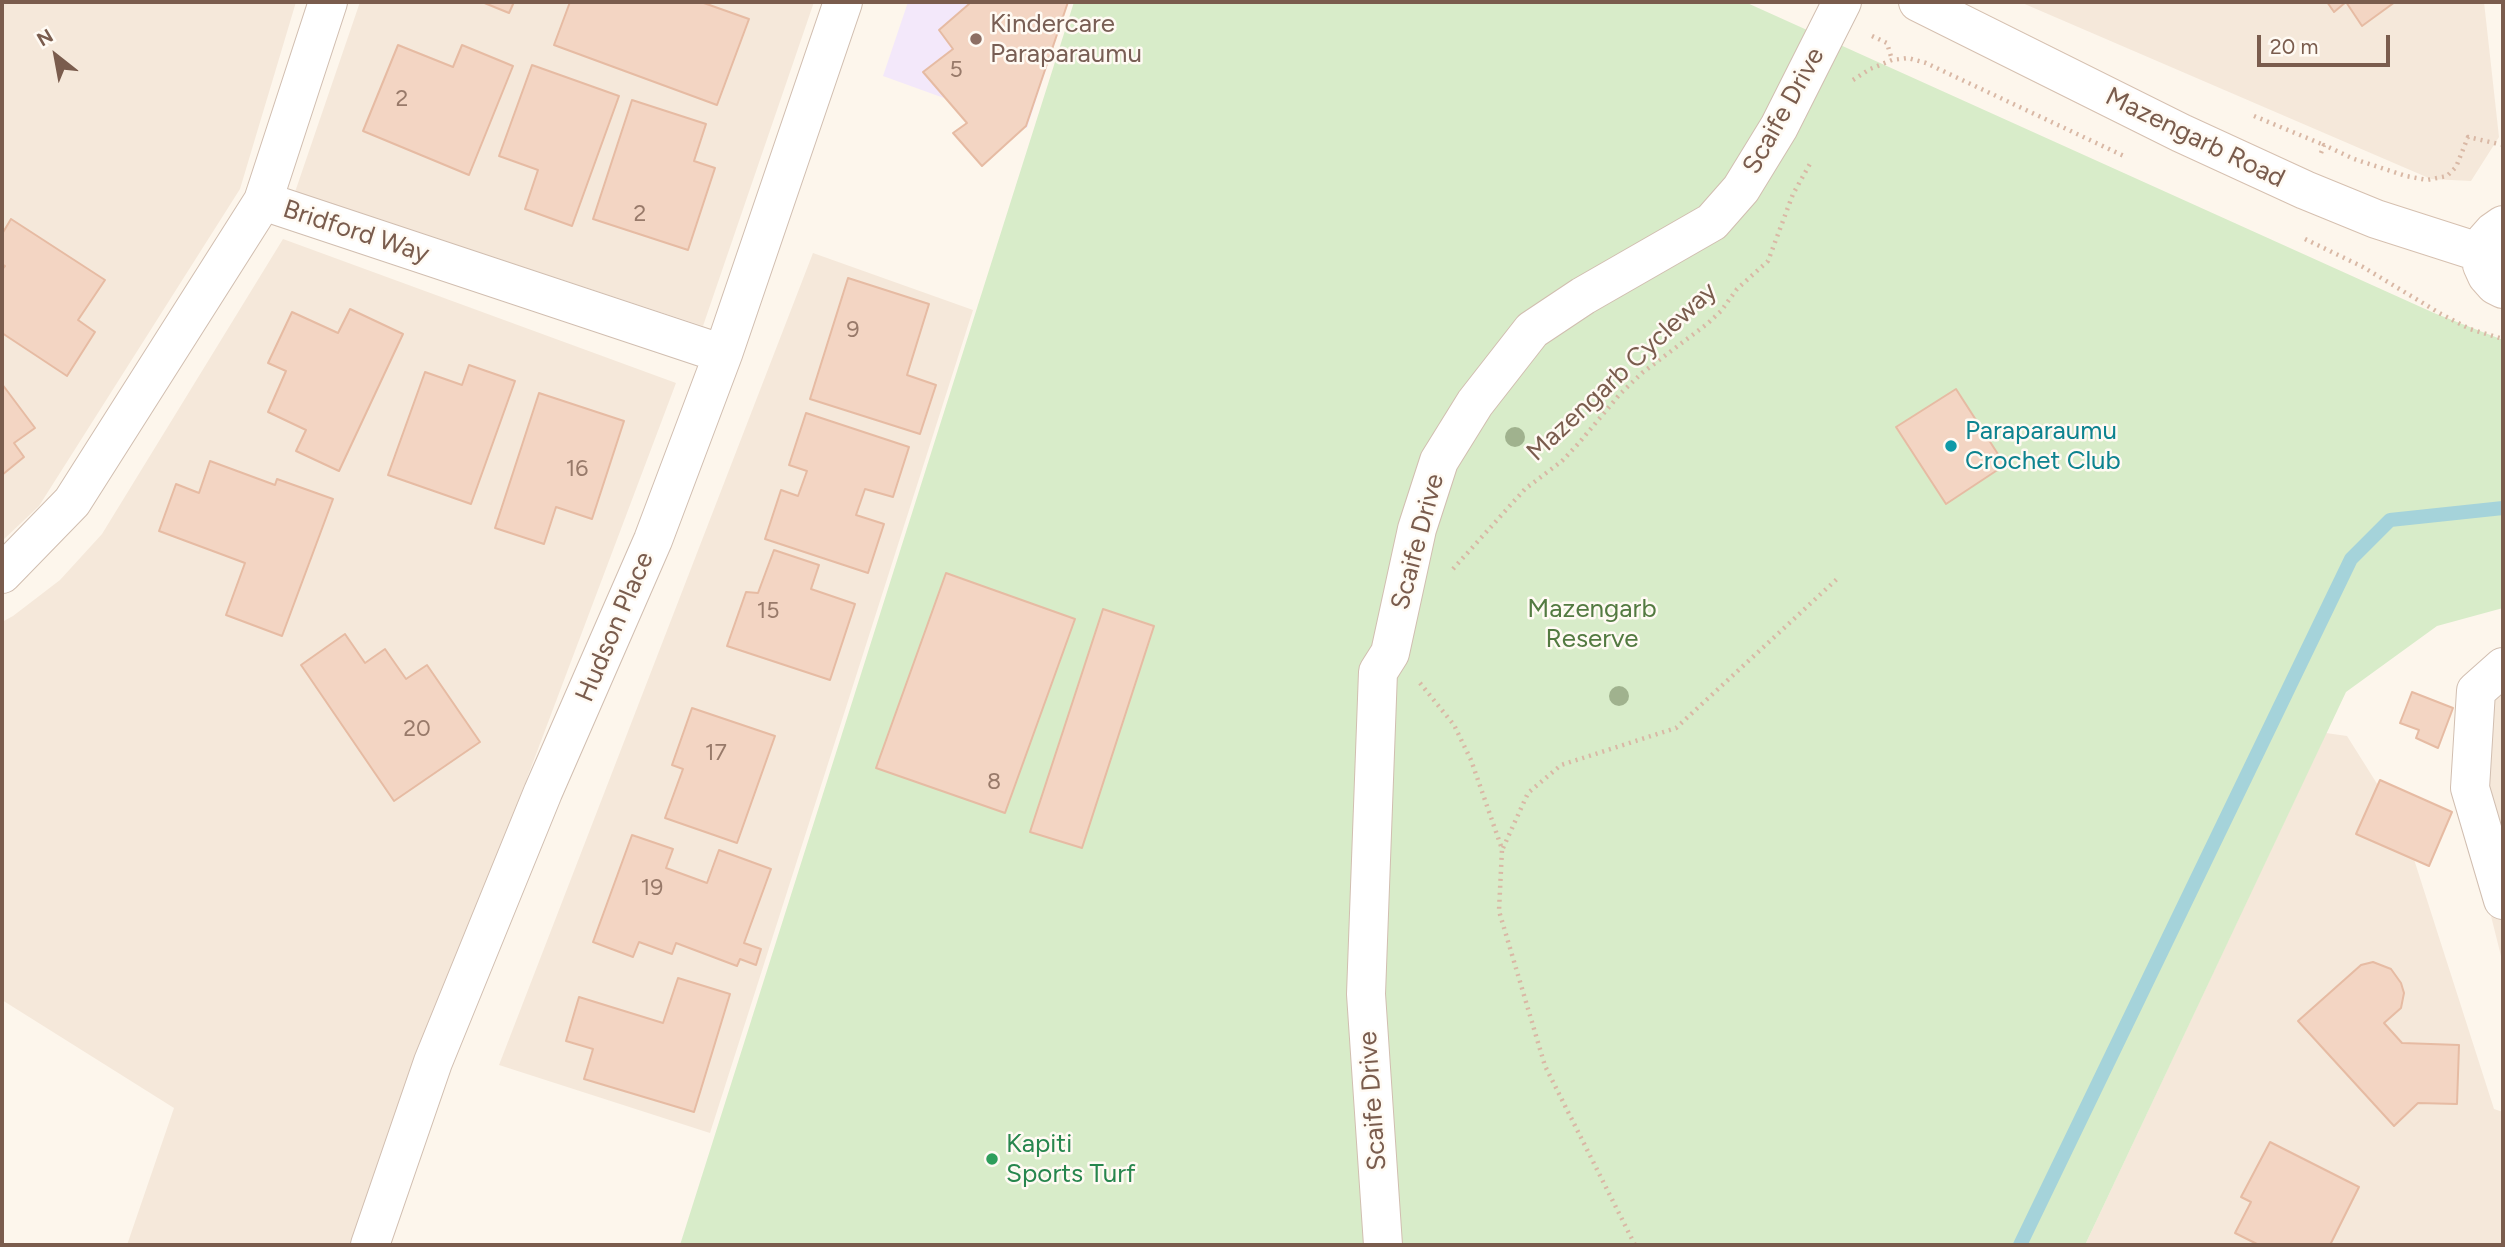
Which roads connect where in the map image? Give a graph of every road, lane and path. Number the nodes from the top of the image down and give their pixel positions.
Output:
1 (328, 2) edge
2 (843, 2) edge
3 (1842, 2) edge
4 (1918, 2) edge
5 (1887, 43) dead end
6 (1892, 60) junction
7 (1848, 85) dead end
8 (2248, 114) dead end
9 (2324, 145) junction
10 (2503, 145) edge
11 (2321, 152) dead end
12 (1815, 154) dead end
13 (2135, 161) dead end
14 (263, 201) junction
15 (2297, 236) dead end
16 (2493, 239) edge
17 (2503, 289) edge
18 (2503, 339) edge
19 (723, 354) junction
20 (2, 574) edge
21 (1449, 574) dead end
22 (1837, 579) dead end
23 (1390, 653) junction
24 (2503, 667) edge
25 (1425, 677) dead end
26 (1425, 689) junction
27 (1502, 849) junction
28 (2503, 900) edge
29 (370, 1245) edge
30 (1383, 1245) edge
31 (1634, 1245) edge

1 - 14 street
2 - 19 street, Hudson Place
3 - 23 street, Scaife Drive
4 - 16 street, Mazengarb Road
5 - 6 path
6 - 7 path
6 - 13 path
8 - 9 path
9 - 10 path
9 - 11 path
12 - 21 path, Mazengarb Cycleway
14 - 19 street, Bridford Way
14 - 20 street, Bridford Way
15 - 18 path
16 - 17 street, Mazengarb Road
19 - 29 street, Hudson Place
22 - 27 path
23 - 26 path
23 - 30 street, Scaife Drive
24 - 28 street
25 - 26 path
26 - 27 path
27 - 31 path

